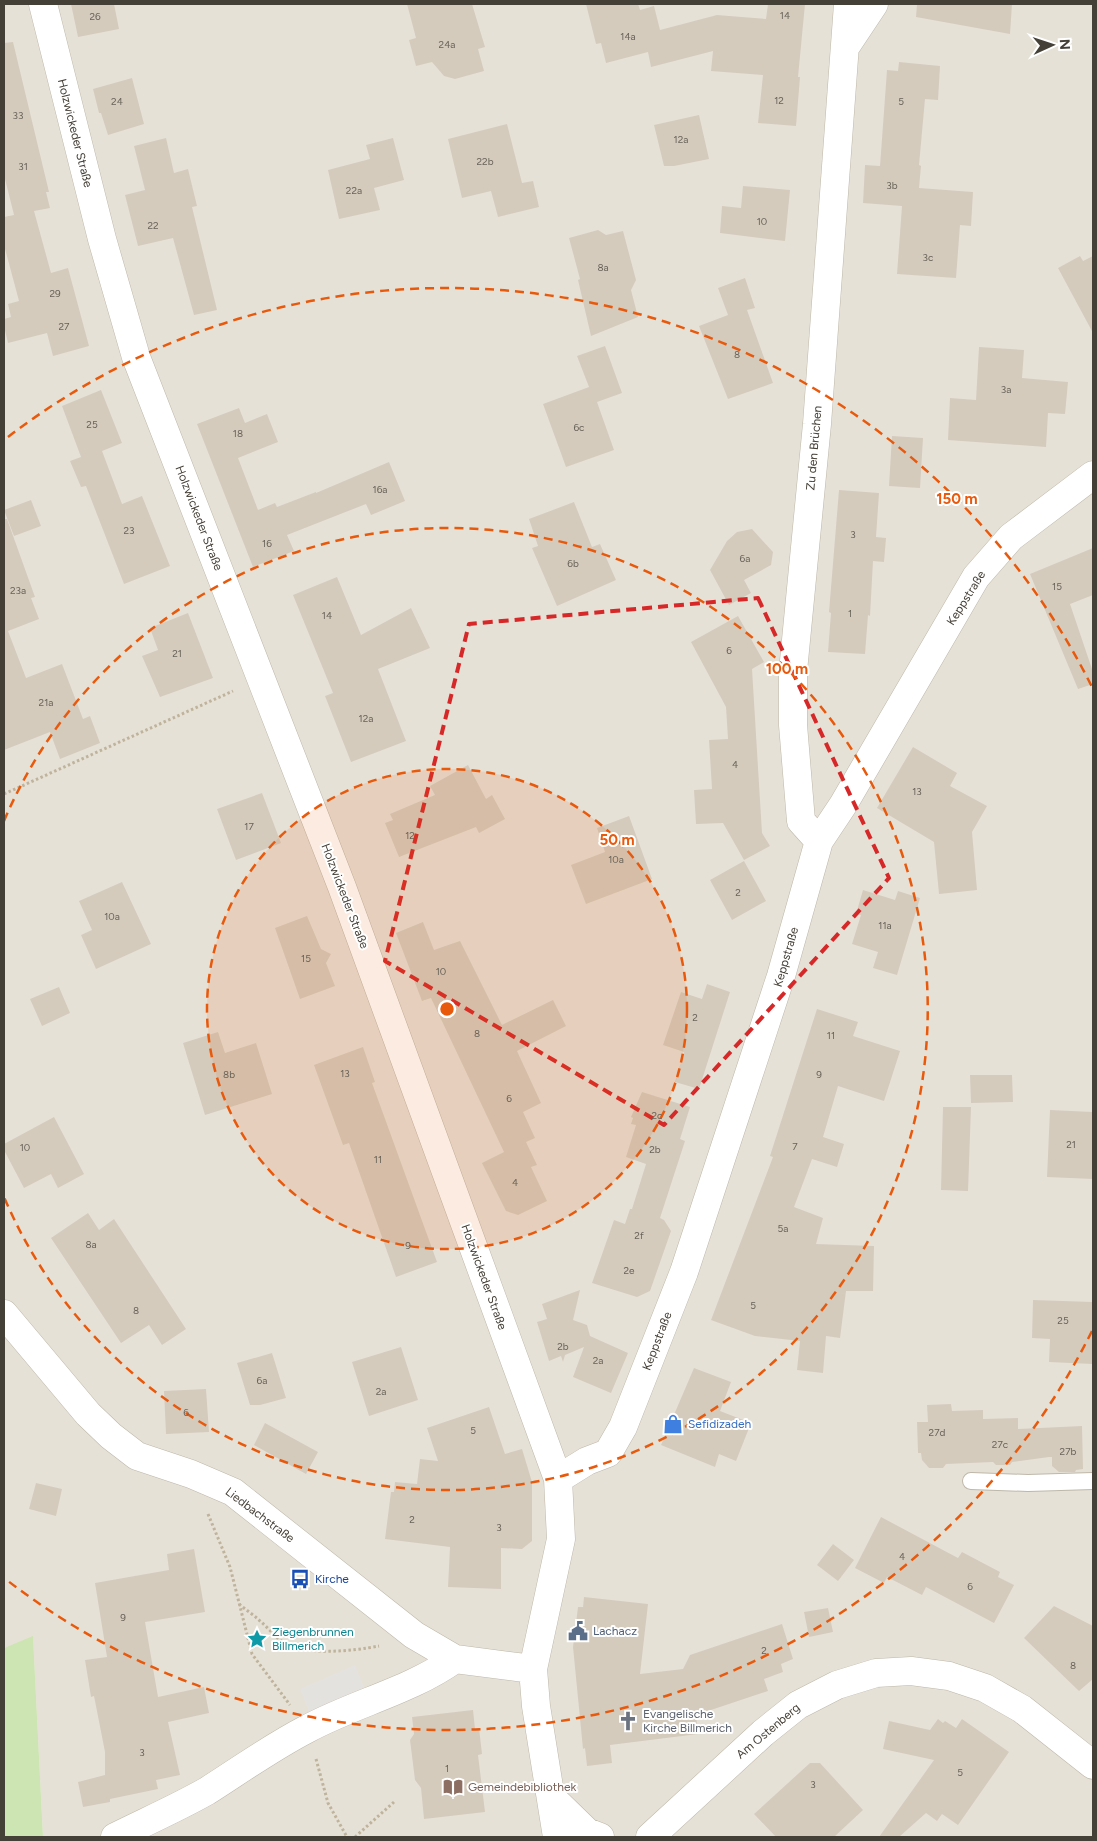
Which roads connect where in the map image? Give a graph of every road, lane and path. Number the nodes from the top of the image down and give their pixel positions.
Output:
1 (44, 4) edge
2 (848, 4) edge
3 (874, 4) edge
4 (845, 48) junction
5 (1093, 475) edge
6 (261, 678) junction
7 (4, 794) edge
8 (819, 841) junction
9 (4, 1314) edge
10 (191, 1474) junction
11 (558, 1479) junction
12 (971, 1481) dead end
13 (1093, 1481) edge
14 (239, 1604) junction
15 (380, 1646) dead end
16 (455, 1659) junction
17 (533, 1669) junction
18 (308, 1728) junction
19 (1093, 1766) edge
20 (551, 1797) junction
21 (394, 1802) dead end
22 (115, 1837) edge
23 (347, 1837) edge
24 (355, 1837) edge
25 (557, 1837) edge
26 (600, 1837) edge
27 (650, 1837) edge

1 - 6 street, Holzwickeder Straße
2 - 4 street, Zu den Brüchen
3 - 4 street, Zu den Brüchen
4 - 8 street, Zu den Brüchen
5 - 8 street, Keppstraße
6 - 7 path
6 - 11 street, Holzwickeder Straße
8 - 11 street, Keppstraße
9 - 10 street, Liedbachstraße
10 - 14 path
10 - 16 street, Liedbachstraße
11 - 17 street, Holzwickeder Straße
12 - 13 lane
14 - 15 path
14 - 18 path
16 - 17 street, Liedbachstraße
16 - 18 street
17 - 20 street, Holzwickeder Straße
18 - 22 street
18 - 23 path
19 - 27 street, Am Ostenberg
20 - 25 street, Holzwickeder Straße
20 - 26 street
21 - 24 path

